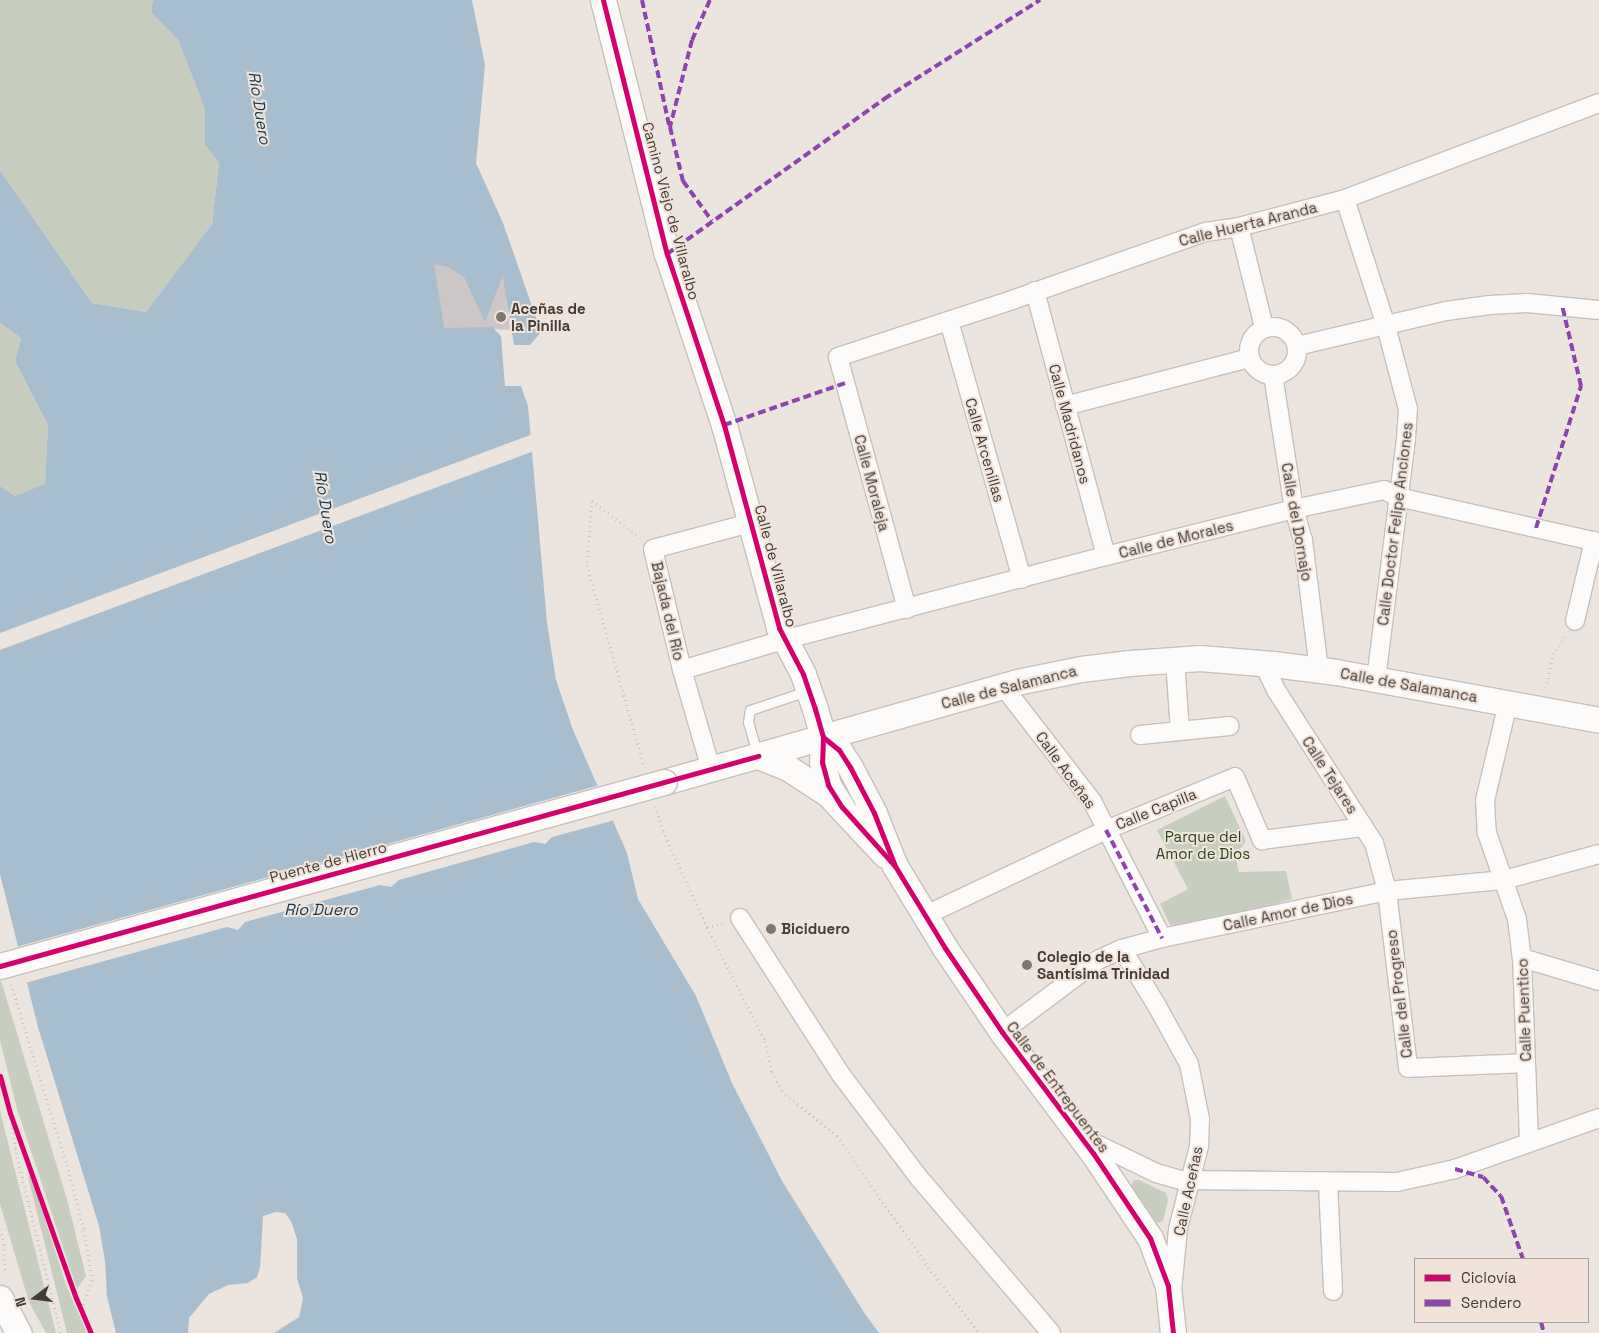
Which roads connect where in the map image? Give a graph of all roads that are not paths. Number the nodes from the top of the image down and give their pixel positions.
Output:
1 (603, 0) edge
2 (1599, 102) edge
3 (1345, 199) junction
4 (1239, 227) junction
5 (1034, 291) junction
6 (1599, 310) edge
7 (949, 321) junction
8 (1386, 326) junction
9 (1264, 327) junction
10 (1297, 346) junction
11 (838, 357) joint
12 (1249, 358) junction
13 (1273, 376) junction
14 (1065, 406) junction
15 (724, 425) joint
16 (1398, 497) junction
17 (1294, 509) junction
18 (750, 523) junction
19 (1106, 556) junction
20 (1022, 579) junction
21 (907, 609) junction
22 (1575, 621) road end
23 (783, 640) junction
24 (1175, 660) junction
25 (1263, 663) junction
26 (682, 670) junction
27 (1319, 670) junction
28 (1376, 679) junction
29 (1003, 686) junction
30 (809, 690) junction
31 (1508, 703) junction
32 (1599, 720) edge
33 (1230, 726) dead end
34 (1180, 731) junction
35 (1140, 735) dead end
36 (823, 737) junction
37 (758, 756) junction
38 (711, 769) junction
39 (664, 782) joint
40 (842, 807) junction
41 (1364, 827) junction
42 (1106, 830) junction
43 (1599, 854) edge
44 (895, 866) junction
45 (1504, 880) junction
46 (1387, 891) junction
47 (924, 916) junction
48 (740, 918) dead end
49 (1162, 938) junction
50 (1122, 949) junction
51 (1522, 958) junction
52 (5, 973) edge
53 (1599, 981) edge
54 (1002, 1032) junction
55 (1526, 1064) junction
56 (1599, 1118) edge
57 (1080, 1136) junction
58 (1528, 1142) junction
59 (1190, 1181) junction
60 (1328, 1182) junction
61 (1333, 1291) dead end
62 (0, 1298) edge
63 (1171, 1302) junction
64 (19, 1333) edge
65 (1051, 1333) edge
66 (1173, 1333) edge

1 - 15 street, Camino Viejo de Villaralbo
2 - 3 street, Calle Huerta Aranda
3 - 4 street, Calle Huerta Aranda
3 - 8 street, Calle Doctor Felipe Anciones
4 - 5 street, Calle Huerta Aranda
4 - 9 street
5 - 7 street, Calle Huerta Aranda
5 - 14 street, Calle Madridanos
6 - 8 street
7 - 11 street, Calle Huerta Aranda
7 - 20 street, Calle Arcenillas
8 - 10 street
8 - 16 street, Calle Doctor Felipe Anciones
9 - 10 street
9 - 12 street
10 - 13 street
11 - 21 street, Calle Moraleja
12 - 13 street
12 - 14 street
13 - 17 street, Calle del Dornajo
14 - 19 street, Calle Madridanos
15 - 18 street, Calle de Villaralbo
16 - 17 street, Calle de Morales
16 - 22 street, Calle de Morales
16 - 28 street, Calle Doctor Felipe Anciones
17 - 19 street, Calle de Morales
17 - 27 street, Calle del Dornajo
18 - 23 street, Calle de Villaralbo
18 - 26 street, Bajada del Río
19 - 20 street, Calle de Morales
20 - 21 street, Calle de Morales
21 - 23 street, Calle de Morales
23 - 26 street, Calle de Morales
23 - 30 street, Calle de Villaralbo
24 - 25 street, Calle de Salamanca
24 - 29 street, Calle de Salamanca
24 - 34 street
25 - 27 street, Calle de Salamanca
25 - 41 street, Calle Tejares
26 - 38 street, Bajada del Río
27 - 28 street, Calle de Salamanca
28 - 31 street, Calle de Salamanca
29 - 36 street, Calle de Salamanca
29 - 42 street, Calle Aceñas
30 - 36 street, Calle de Villaralbo
30 - 37 lane
31 - 32 street, Calle de Salamanca
31 - 45 street, Calle Puentico
33 - 34 street
34 - 35 street
36 - 37 street, Calle de Salamanca
36 - 40 street, Calle de Entrepuentes
36 - 44 street, Calle de Entrepuentes
37 - 38 street, Calle de Salamanca
37 - 40 street, Calle de Entrepuentes
38 - 39 street, Calle de Salamanca
39 - 52 street, Puente de Hierro, bridge
40 - 44 street, Calle de Entrepuentes
41 - 42 street, Calle Capilla
41 - 46 street, Calle Tejares
42 - 47 street, Calle Capilla
42 - 49 street, Calle Aceñas
43 - 45 street, Calle Amor de Dios
44 - 47 street, Calle de Entrepuentes
45 - 46 street, Calle Amor de Dios
45 - 51 street, Calle Puentico
46 - 49 street, Calle Amor de Dios
46 - 55 street, Calle del Progreso
47 - 54 street, Calle de Entrepuentes
48 - 65 street
49 - 50 street, Calle Amor de Dios
50 - 54 street, Calle Amor de Dios
50 - 59 street, Calle Aceñas
51 - 53 street
51 - 55 street, Calle Puentico
54 - 57 street, Calle de Entrepuentes
55 - 58 street, Calle Puentico
56 - 58 street
57 - 59 street
57 - 63 street, Calle de Entrepuentes
58 - 60 street
59 - 60 street
59 - 63 street, Calle Aceñas
60 - 61 street
62 - 64 street
63 - 66 street, Calle de Entrepuentes

